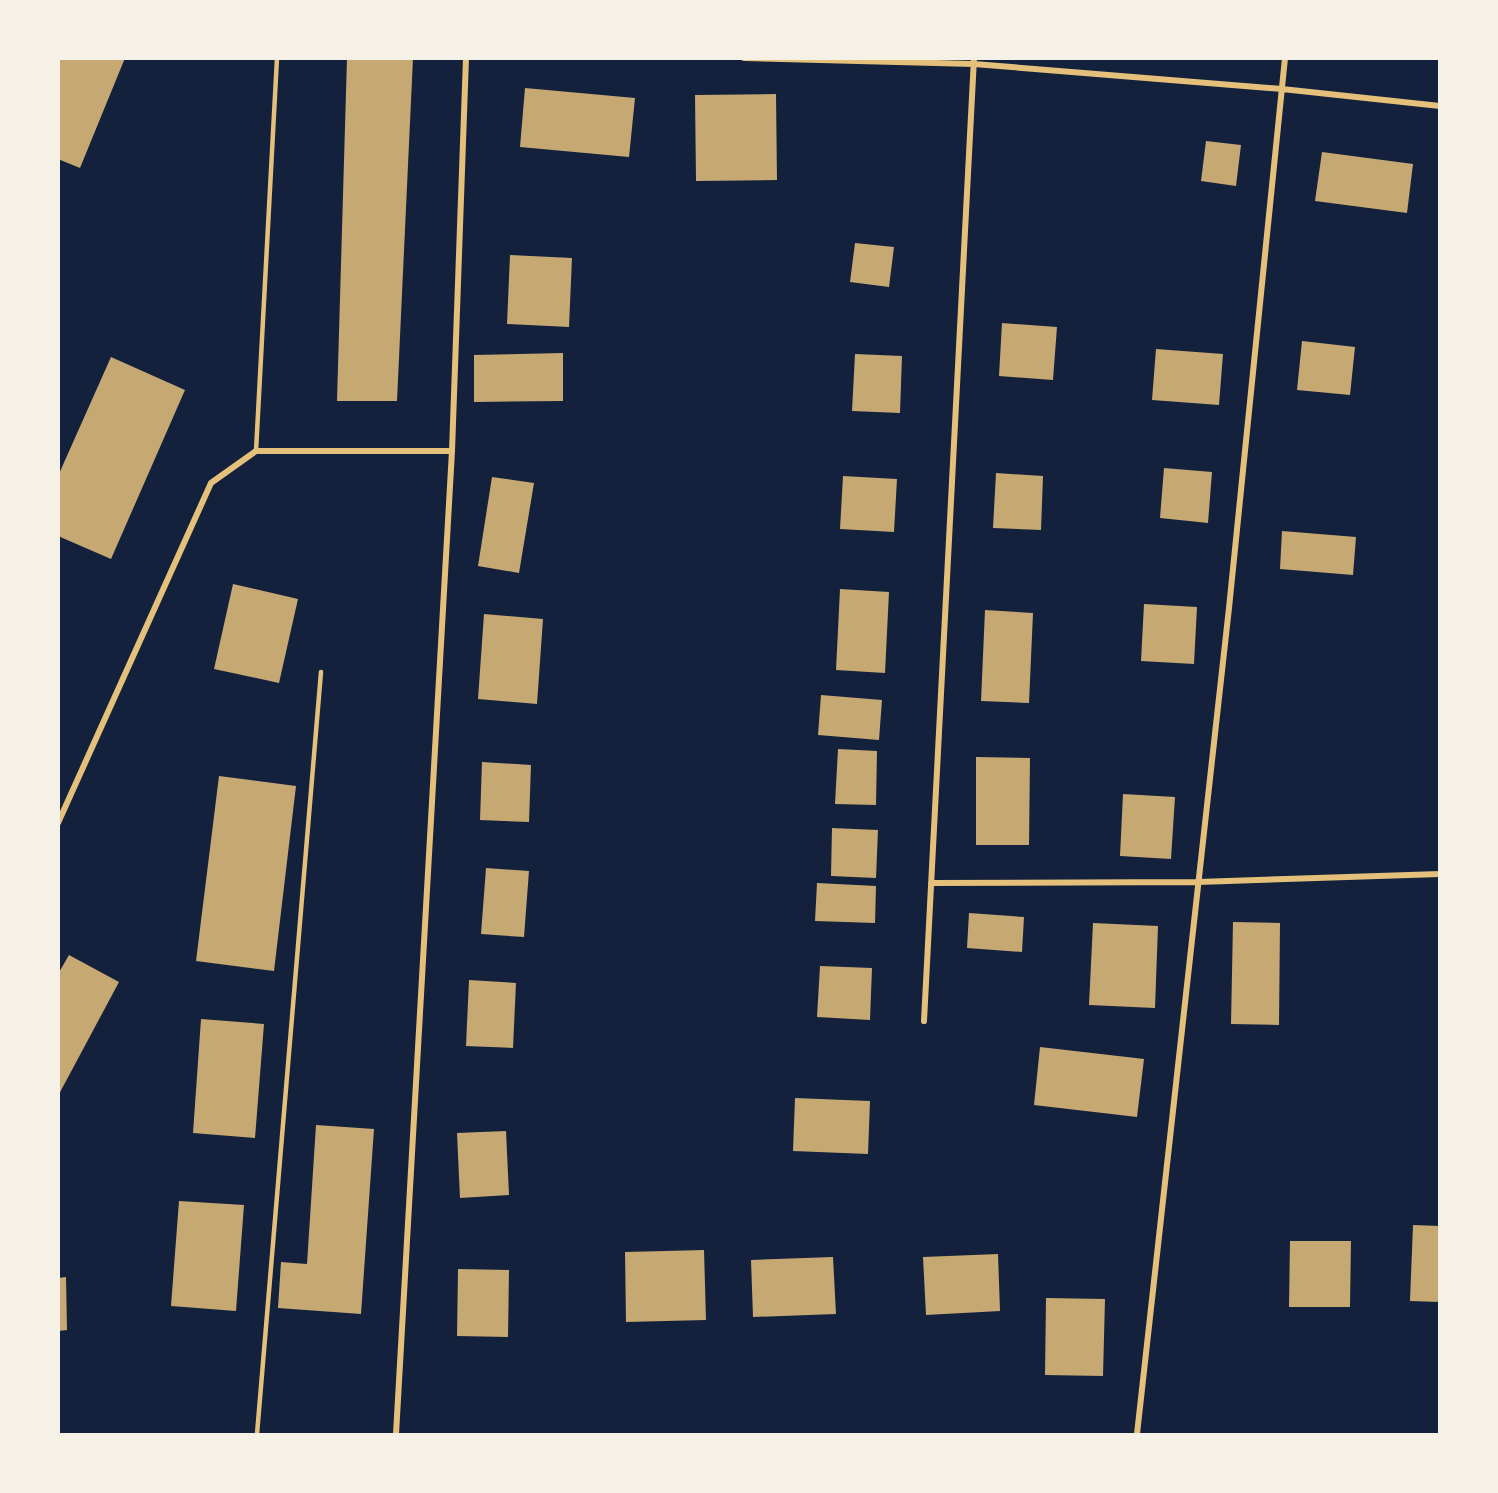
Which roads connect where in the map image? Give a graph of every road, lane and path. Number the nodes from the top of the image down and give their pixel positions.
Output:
1 (277, 58) edge
2 (466, 58) edge
3 (744, 58) edge
4 (1285, 58) edge
5 (974, 61) edge
6 (1282, 89) junction
7 (1440, 106) edge
8 (256, 451) junction
9 (452, 451) junction
10 (321, 672) dead end
11 (58, 823) edge
12 (1440, 874) edge
13 (1198, 882) junction
14 (931, 883) junction
15 (924, 1021) dead end
16 (256, 1434) edge
17 (396, 1434) edge
18 (1137, 1434) edge

1 - 8 lane
2 - 9 street
3 - 5 street
4 - 6 street
5 - 6 street
5 - 14 street
6 - 7 street
6 - 13 street
8 - 9 street
8 - 11 street
9 - 17 street
10 - 16 lane
12 - 13 street
13 - 14 street
13 - 18 street
14 - 15 street

